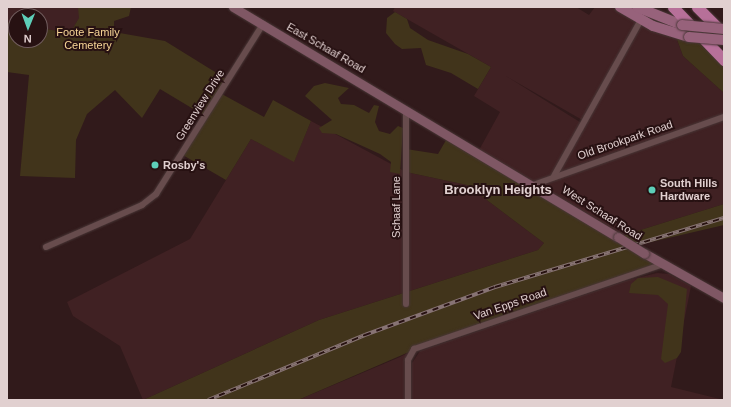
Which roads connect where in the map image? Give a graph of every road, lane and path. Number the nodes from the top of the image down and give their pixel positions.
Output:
1 (233, 7) edge
2 (620, 7) edge
3 (673, 7) edge
4 (697, 7) edge
5 (643, 12) edge
6 (262, 24) junction
7 (724, 29) edge
8 (724, 34) edge
9 (724, 40) edge
10 (724, 60) edge
11 (406, 110) junction
12 (724, 117) edge
13 (554, 176) junction
14 (533, 185) junction
15 (46, 247) dead end
16 (663, 264) junction
17 (724, 298) edge
18 (406, 304) dead end
19 (408, 400) edge

1 - 6 street, East Schaaf Road
2 - 5 main road
3 - 10 highway
4 - 8 highway
5 - 7 main road, bridge
5 - 9 main road, bridge
5 - 13 street
6 - 11 street, East Schaaf Road
6 - 15 street, Greenview Drive
11 - 14 street, West Schaaf Road
11 - 18 street, Schaaf Lane
12 - 13 street, Old Brookpark Road
13 - 14 street, Old Brookpark Road
14 - 16 street, West Schaaf Road, bridge
16 - 17 street, West Schaaf Road
16 - 19 street, Van Epps Road

